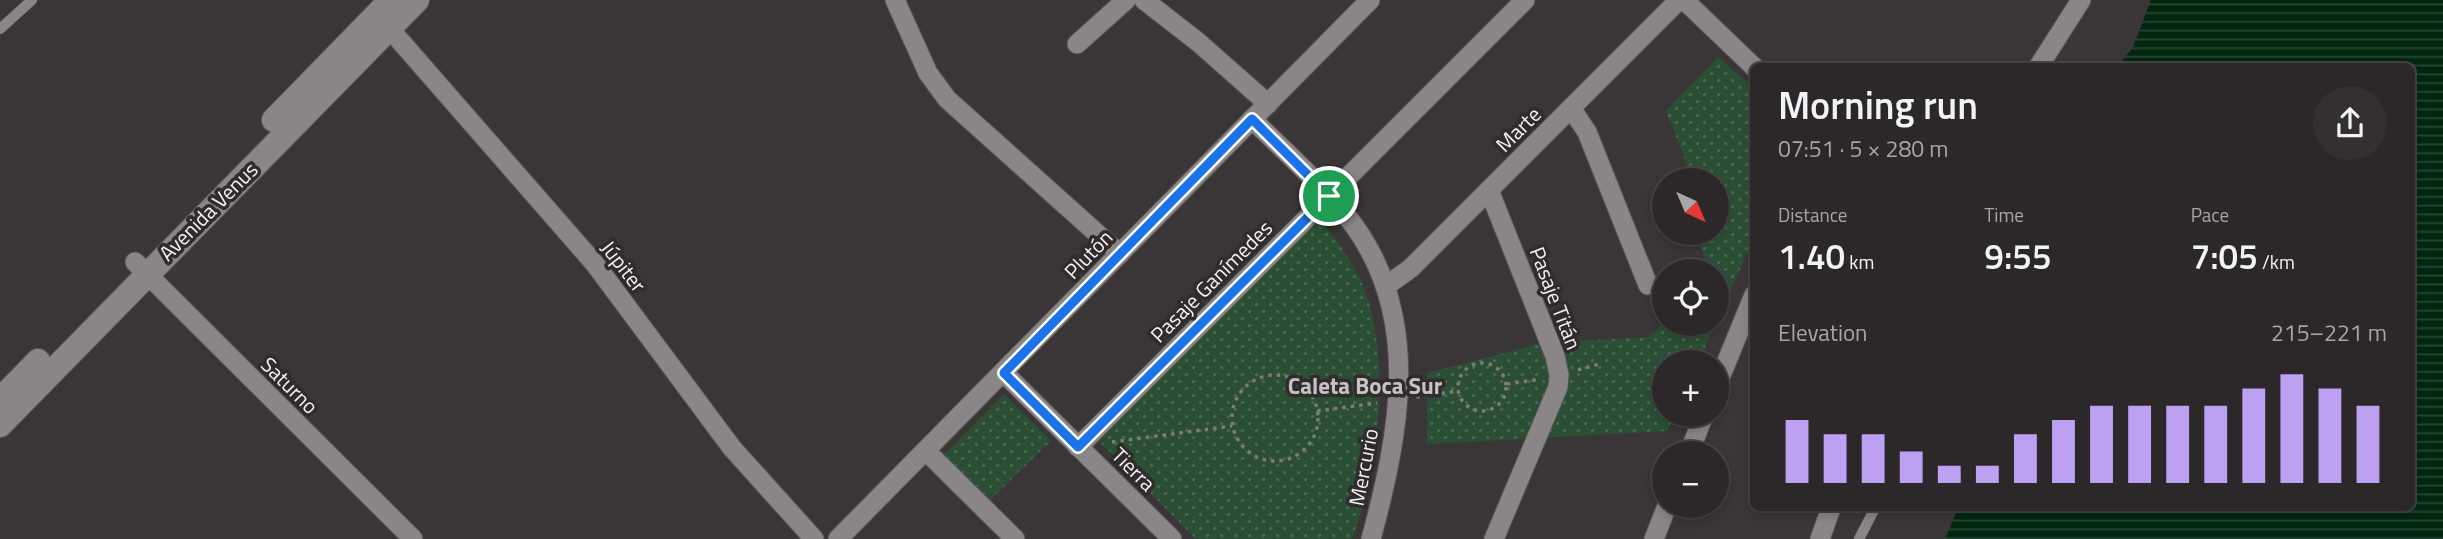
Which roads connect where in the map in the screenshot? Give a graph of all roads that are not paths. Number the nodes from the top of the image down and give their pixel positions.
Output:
1 (32, 0) edge
2 (391, 0) edge
3 (417, 0) edge
4 (895, 0) edge
5 (1126, 0) edge
6 (1144, 0) edge
7 (1370, 0) edge
8 (1525, 0) edge
9 (1679, 0) edge
10 (1684, 0) edge
11 (2081, 0) edge
12 (389, 28) junction
13 (0, 29) edge
14 (1077, 44) dead end
15 (1750, 63) edge
16 (2041, 63) edge
17 (1268, 104) junction
18 (1571, 108) junction
19 (1252, 119) junction
20 (1489, 190) junction
21 (1329, 196) junction
22 (1120, 254) junction
23 (140, 268) junction
24 (1648, 285) dead end
25 (1386, 286) junction
26 (1750, 305) edge
27 (1729, 356) edge
28 (1004, 373) junction
29 (0, 400) edge
30 (0, 425) edge
31 (1078, 447) junction
32 (927, 452) junction
33 (1830, 511) edge
34 (1873, 511) edge
35 (1662, 518) edge
36 (849, 536) edge
37 (413, 539) edge
38 (814, 539) edge
39 (1015, 539) edge
40 (1172, 539) edge
41 (1371, 539) edge
42 (1494, 539) edge
43 (1654, 539) edge
44 (1820, 539) edge
45 (1859, 539) edge

1 - 13 lane
2 - 23 street, Avenida Venus
3 - 12 street, Avenida Venus
4 - 22 street
5 - 14 street
6 - 17 street
7 - 17 street, Plutón
8 - 21 street, Pasaje Ganímedes
9 - 18 street, Marte
10 - 15 street
11 - 16 street
12 - 23 street, Avenida Venus
12 - 38 street, Júpiter
17 - 19 street, Plutón
18 - 20 street, Marte
18 - 24 street
19 - 21 street, Mercurio
19 - 22 street, Plutón
20 - 25 street, Marte
20 - 42 street, Pasaje Titán
21 - 25 street, Mercurio
21 - 31 street, Pasaje Ganímedes
22 - 28 street, Plutón
23 - 29 street, Avenida Venus
23 - 30 street, Avenida Venus
23 - 37 street, Saturno
25 - 41 street, Mercurio
26 - 27 street
28 - 31 street, Tierra
28 - 32 street, Plutón
31 - 40 street, Tierra
32 - 36 street, Plutón
32 - 39 street
33 - 44 street
34 - 45 lane
35 - 43 street

